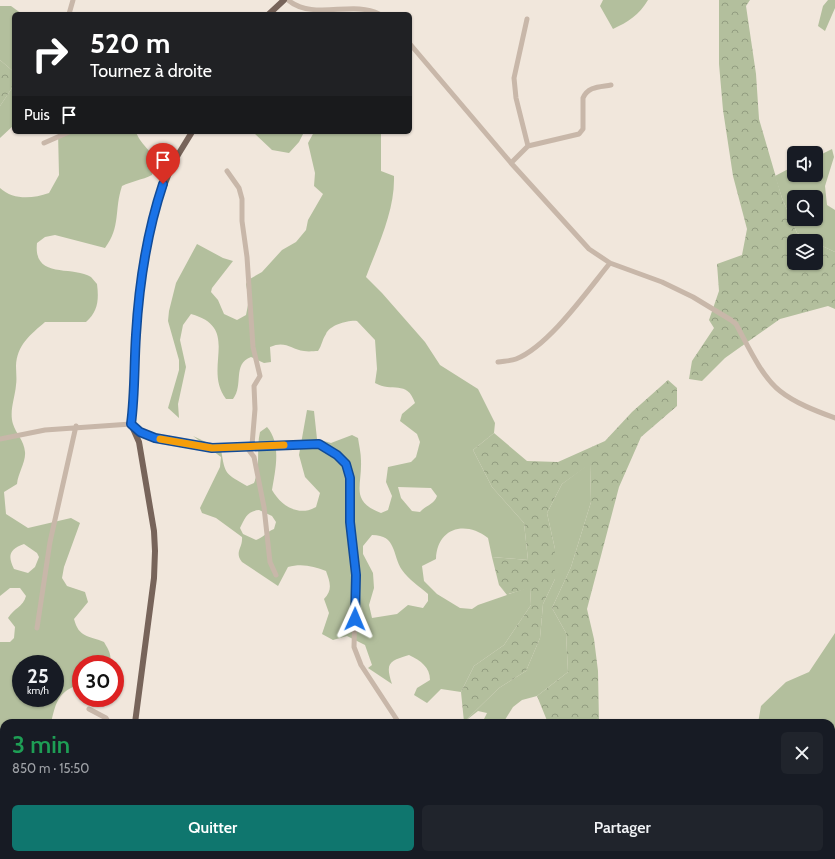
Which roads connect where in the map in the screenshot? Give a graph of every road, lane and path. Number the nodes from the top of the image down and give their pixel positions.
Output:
1 (73, 0) edge
2 (284, 0) edge
3 (288, 0) edge
4 (70, 12) edge
5 (271, 12) edge
6 (375, 12) edge
7 (527, 19) dead end
8 (412, 46) edge
9 (611, 85) dead end
10 (64, 134) edge
11 (191, 134) edge
12 (44, 143) dead end
13 (528, 146) junction
14 (511, 163) junction
15 (227, 171) dead end
16 (610, 262) junction
17 (498, 362) dead end
18 (835, 418) edge
19 (131, 424) junction
20 (76, 426) junction
21 (0, 439) edge
22 (245, 445) junction
23 (252, 445) junction
24 (276, 575) dead end
25 (37, 628) dead end
26 (89, 709) dead end
27 (106, 719) edge
28 (136, 719) edge
29 (396, 719) edge

1 - 4 street
2 - 5 main road
3 - 6 street
7 - 13 street
8 - 14 street
9 - 13 street
10 - 12 street
11 - 19 main road
13 - 14 street
14 - 16 street
15 - 23 street
16 - 17 street
16 - 18 street
19 - 20 street
19 - 22 street
19 - 28 main road
20 - 21 street
20 - 25 street
22 - 23 street
22 - 24 street
23 - 29 street
26 - 27 street

